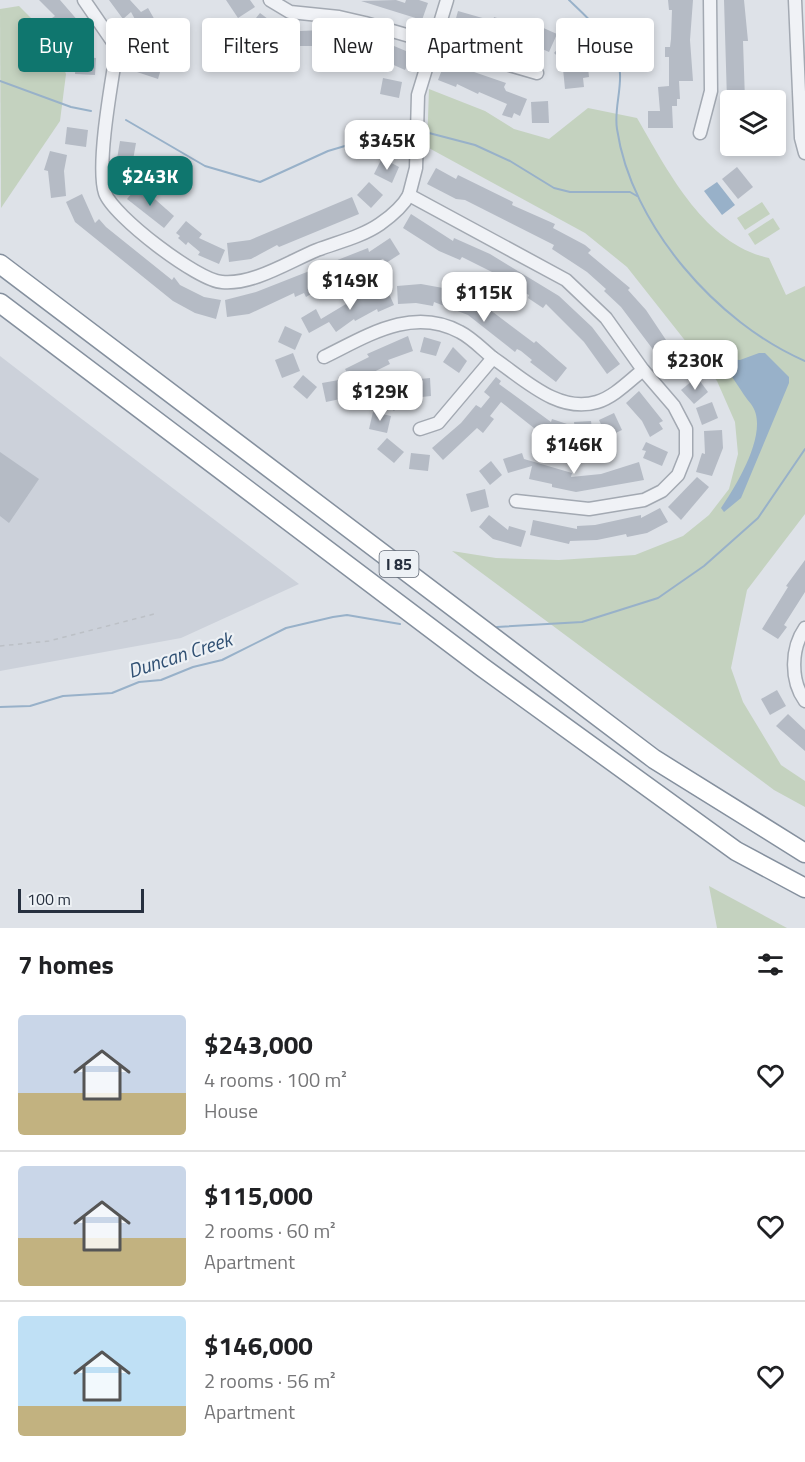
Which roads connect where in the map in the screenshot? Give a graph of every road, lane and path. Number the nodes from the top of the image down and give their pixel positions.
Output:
1 (84, 0) edge
2 (270, 0) edge
3 (447, 0) edge
4 (710, 0) edge
5 (795, 0) edge
6 (442, 18) edge
7 (406, 36) edge
8 (425, 72) edge
9 (533, 72) edge
10 (537, 73) dead end
11 (700, 133) dead end
12 (805, 153) edge
13 (409, 195) junction
14 (0, 264) edge
15 (0, 303) edge
16 (324, 357) dead end
17 (493, 358) junction
18 (643, 370) junction
19 (420, 429) dead end
20 (516, 501) dead end
21 (154, 614) dead end
22 (805, 628) edge
23 (0, 646) edge
24 (805, 701) edge
25 (805, 853) edge
26 (805, 888) edge

1 - 13 street
2 - 7 street
3 - 6 street
4 - 11 street
5 - 12 street
8 - 13 street
9 - 10 street
13 - 18 street
14 - 25 highway, I 85
15 - 26 highway, I 85
16 - 17 street
17 - 18 street
17 - 19 street
18 - 20 street
21 - 23 path
22 - 24 street

